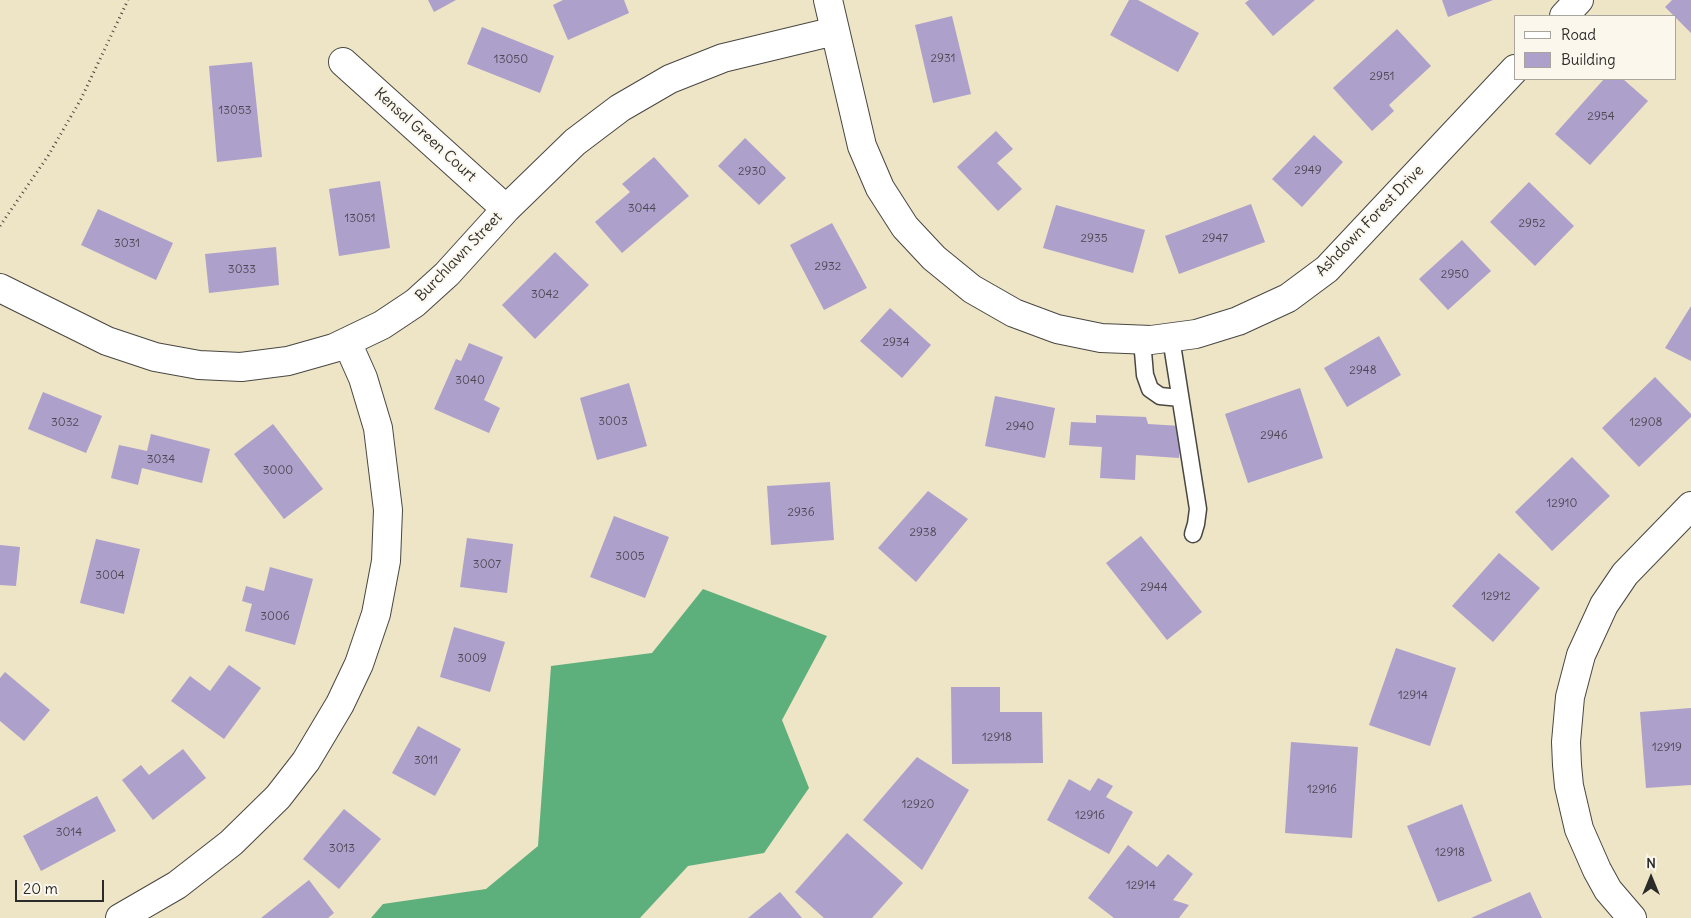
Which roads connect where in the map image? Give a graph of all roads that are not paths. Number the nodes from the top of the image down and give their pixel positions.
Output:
1 (828, 0) edge
2 (1580, 0) edge
3 (1565, 15) edge
4 (835, 31) junction
5 (343, 62) dead end
6 (1514, 70) edge
7 (506, 208) junction
8 (0, 288) edge
9 (1171, 338) junction
10 (1142, 340) junction
11 (347, 342) junction
12 (1180, 398) junction
13 (1691, 506) edge
14 (1193, 534) dead end
15 (120, 918) edge
16 (1632, 918) edge

1 - 4 street, Ashdown Forest Drive
2 - 3 street
4 - 7 street, Burchlawn Street
4 - 10 street, Ashdown Forest Drive
5 - 7 street, Kensal Green Court
6 - 9 street, Ashdown Forest Drive
7 - 11 street, Burchlawn Street
8 - 11 street, Burchlawn Street
9 - 10 street, Ashdown Forest Drive
9 - 12 lane
10 - 12 lane
11 - 15 street
12 - 14 lane
13 - 16 street

